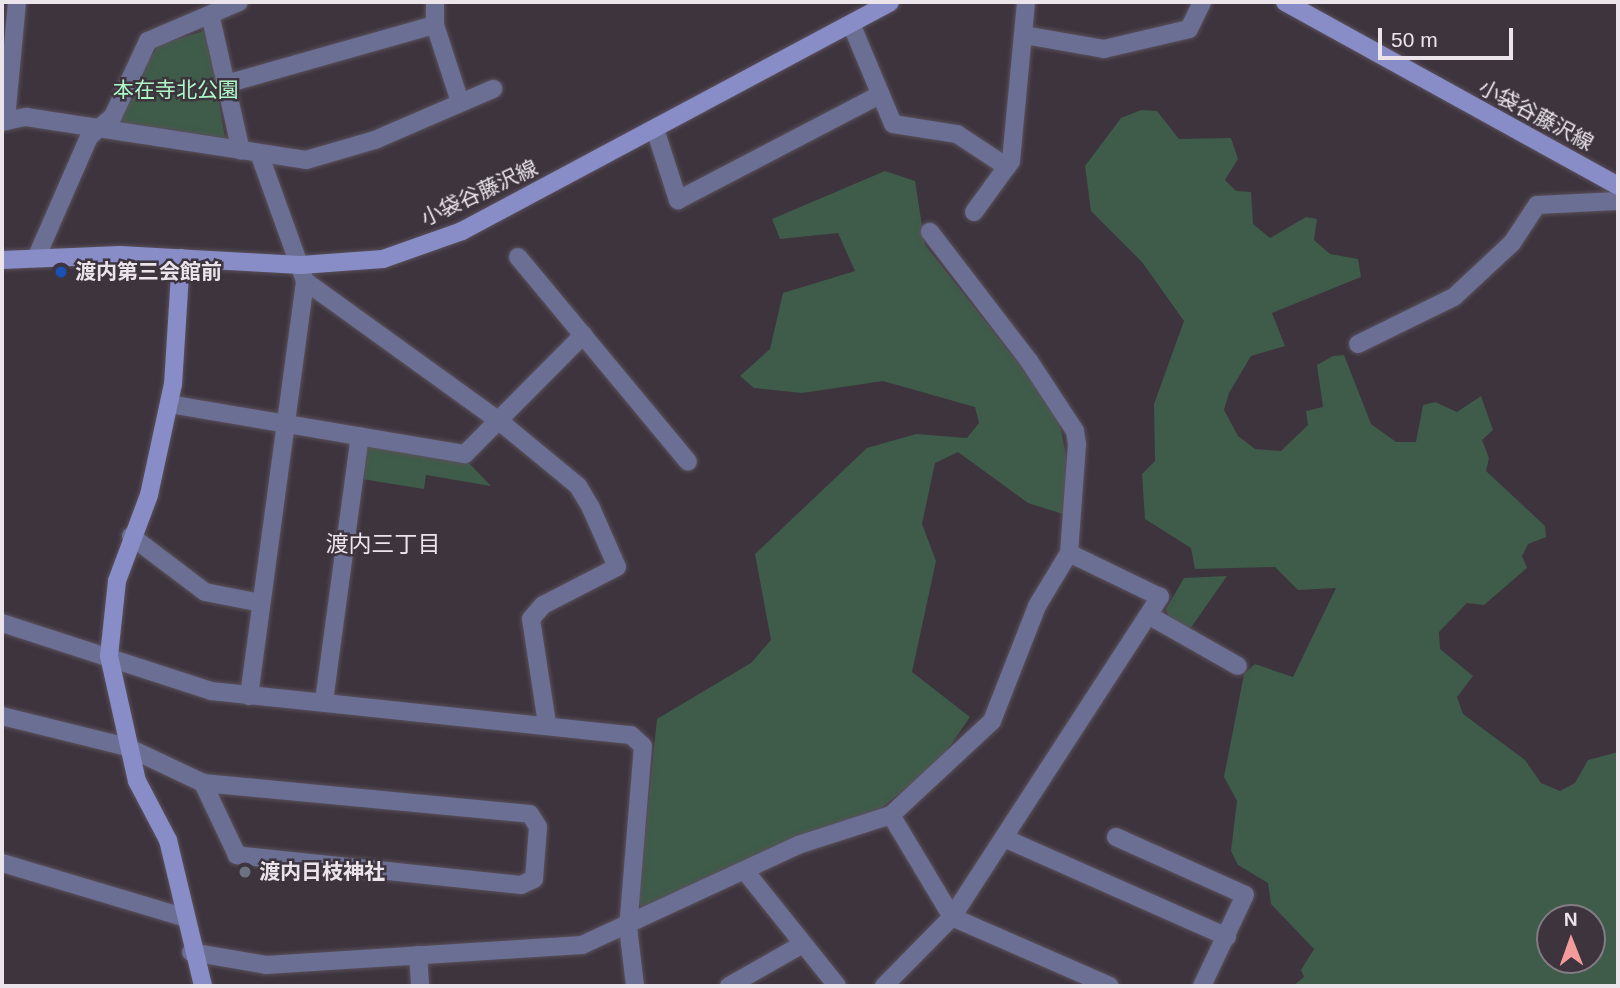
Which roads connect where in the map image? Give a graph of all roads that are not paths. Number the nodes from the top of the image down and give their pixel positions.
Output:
1 (17, 2) edge
2 (239, 2) edge
3 (435, 2) edge
4 (891, 2) edge
5 (1026, 2) edge
6 (1202, 2) edge
7 (1285, 2) edge
8 (211, 18) junction
9 (435, 24) junction
10 (852, 26) junction
11 (1024, 35) junction
12 (226, 84) junction
13 (493, 89) dead end
14 (878, 96) junction
15 (460, 102) junction
16 (4, 120) edge
17 (100, 129) junction
18 (655, 129) junction
19 (250, 152) junction
20 (1007, 167) junction
21 (1618, 186) edge
22 (1618, 201) edge
23 (974, 212) dead end
24 (930, 232) dead end
25 (37, 256) junction
26 (518, 257) dead end
27 (181, 258) junction
28 (2, 260) edge
29 (303, 273) junction
30 (583, 335) junction
31 (1358, 344) dead end
32 (169, 404) junction
33 (498, 420) junction
34 (288, 424) junction
35 (360, 436) junction
36 (688, 462) dead end
37 (131, 536) junction
38 (1069, 553) junction
39 (261, 603) junction
40 (1150, 616) junction
41 (2, 623) edge
42 (108, 656) junction
43 (1238, 666) dead end
44 (249, 696) junction
45 (324, 701) junction
46 (2, 716) edge
47 (547, 724) junction
48 (127, 747) junction
49 (203, 782) junction
50 (891, 815) junction
51 (1116, 837) dead end
52 (1004, 838) junction
53 (2, 863) edge
54 (745, 871) junction
55 (183, 917) junction
56 (952, 917) junction
57 (628, 927) junction
58 (1227, 937) junction
59 (803, 944) junction
60 (191, 952) junction
61 (418, 955) junction
62 (902, 979) edge
63 (738, 984) edge
64 (1099, 984) edge
65 (202, 986) edge
66 (420, 986) edge
67 (635, 986) edge
68 (837, 986) edge
69 (884, 986) edge
70 (1202, 986) edge

1 - 16 street
2 - 8 street
3 - 9 street
4 - 10 main road, 小袋谷藤沢線
5 - 11 street
6 - 11 street
7 - 21 main road, 小袋谷藤沢線
8 - 12 street
8 - 17 street
9 - 12 street
9 - 15 street
10 - 14 street
10 - 18 main road, 小袋谷藤沢線
11 - 20 street
12 - 19 street
13 - 15 street
14 - 18 street
14 - 20 street
15 - 19 street
16 - 17 street
17 - 19 street
17 - 25 street
18 - 29 main road, 小袋谷藤沢線
19 - 29 street
20 - 23 street
22 - 31 street
24 - 38 street
25 - 27 main road, 小袋谷藤沢線
25 - 28 main road, 小袋谷藤沢線
26 - 30 street
27 - 29 main road, 小袋谷藤沢線
27 - 32 main road
29 - 33 street
29 - 34 street
30 - 33 street
30 - 36 street
32 - 34 street
32 - 37 main road
33 - 35 street
33 - 47 street
34 - 35 street
34 - 39 street
35 - 45 street
37 - 39 street
37 - 42 main road
38 - 40 street
38 - 50 street
39 - 44 street
40 - 43 street
40 - 52 street
41 - 42 street
42 - 44 street
42 - 48 main road
44 - 45 street
45 - 47 street
46 - 48 street
47 - 57 street
48 - 49 street
48 - 55 main road
49 - 49 street
50 - 54 street
50 - 56 street
51 - 58 street
52 - 56 street
52 - 58 street
53 - 55 street
54 - 57 street
54 - 59 street
55 - 60 main road
56 - 62 street
56 - 64 street
57 - 61 street
57 - 67 street
58 - 70 street
59 - 63 street
59 - 68 street
60 - 61 street
60 - 65 main road
61 - 66 street
62 - 69 street

